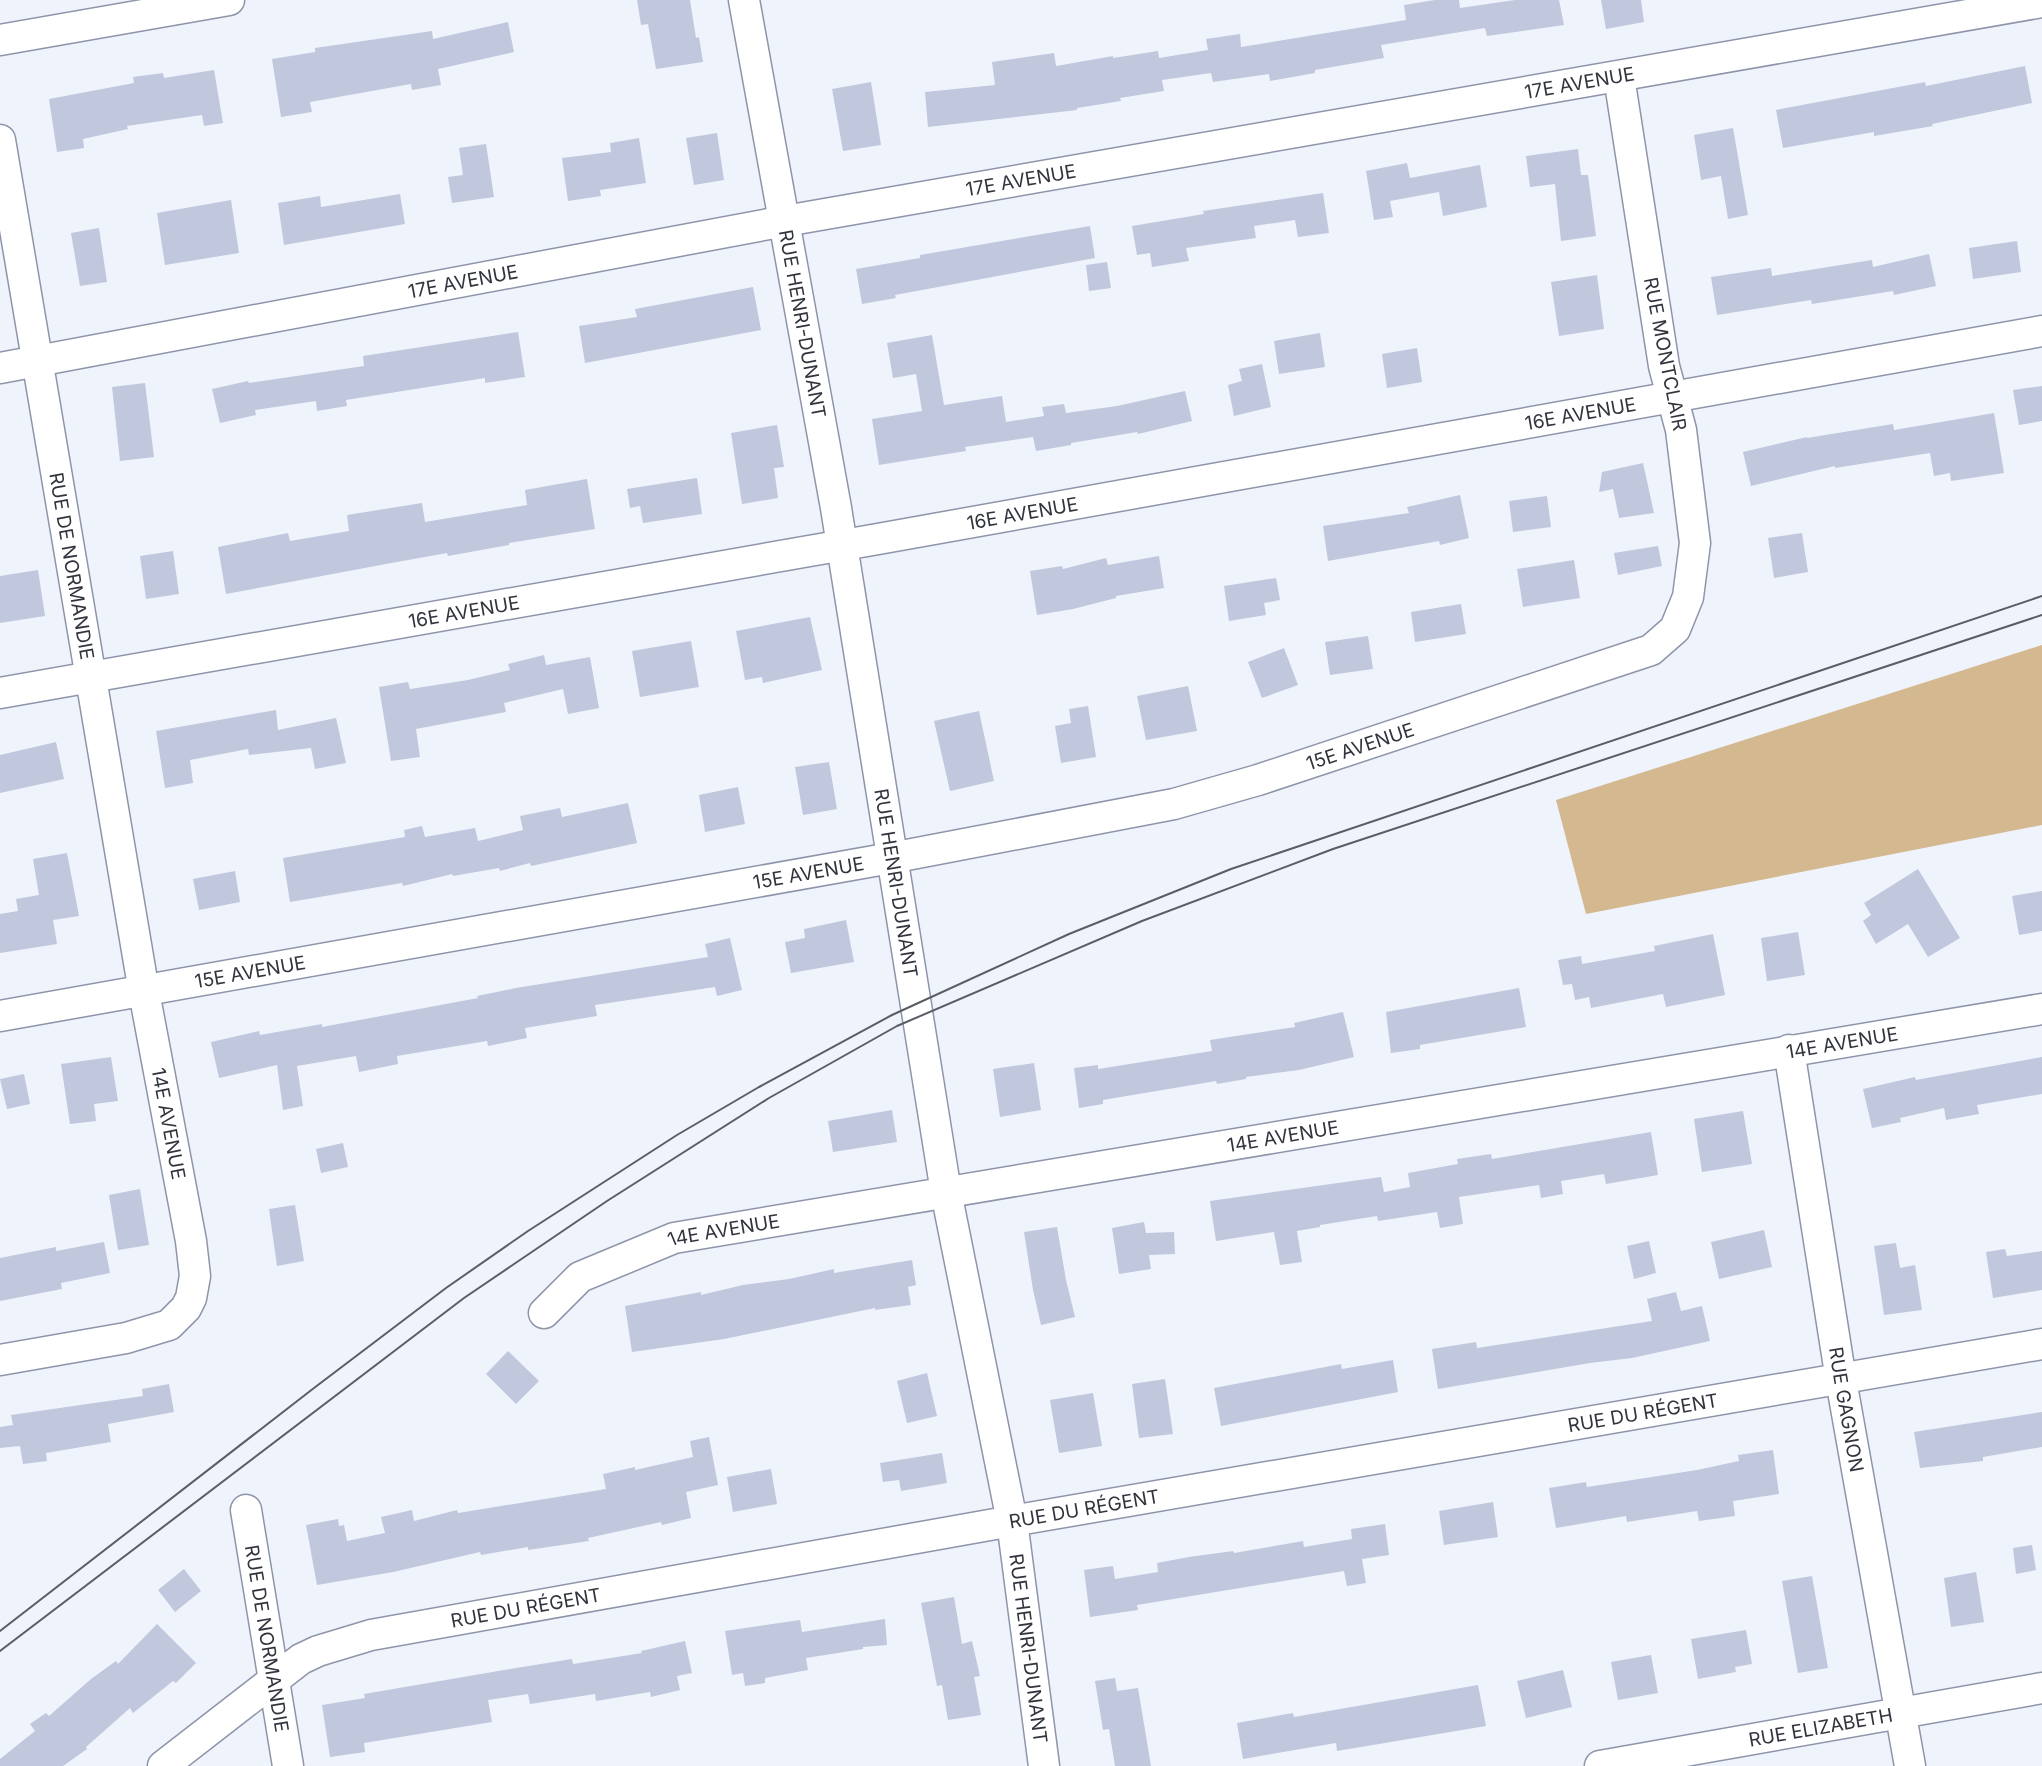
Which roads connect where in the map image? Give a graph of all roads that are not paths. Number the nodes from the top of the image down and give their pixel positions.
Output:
1 (229, 0) edge
2 (744, 0) edge
3 (2042, 2) edge
4 (0, 40) edge
5 (1619, 77) junction
6 (0, 140) edge
7 (785, 221) junction
8 (2042, 331) edge
9 (39, 362) junction
10 (0, 368) edge
11 (1673, 396) junction
12 (842, 545) junction
13 (1675, 629) joint
14 (92, 677) junction
15 (0, 693) edge
16 (891, 858) junction
17 (144, 992) junction
18 (2042, 1009) edge
19 (0, 1016) edge
20 (1789, 1050) junction
21 (946, 1192) junction
22 (544, 1313) dead end
23 (2042, 1344) edge
24 (0, 1360) edge
25 (1841, 1380) junction
26 (246, 1510) dead end
27 (1012, 1521) junction
28 (272, 1682) junction
29 (2042, 1688) edge
30 (1900, 1713) junction
31 (163, 1766) edge
32 (288, 1766) edge
33 (1044, 1766) edge
34 (1600, 1766) edge
35 (1910, 1766) edge

1 - 4 street
2 - 7 street, RUE HENRI-DUNANT
3 - 5 street, 17E AVENUE
5 - 7 street, 17E AVENUE
5 - 11 street, RUE MONTCLAIR
6 - 9 street, RUE DE NORMANDIE
7 - 9 street, 17E AVENUE
7 - 12 street, RUE HENRI-DUNANT
8 - 11 street, 16E AVENUE
9 - 10 street, 17E AVENUE
9 - 14 street, RUE DE NORMANDIE
11 - 12 street, 16E AVENUE
11 - 13 street, RUE MONTCLAIR
12 - 14 street, 16E AVENUE
12 - 16 street, RUE HENRI-DUNANT
13 - 16 street, 15E AVENUE
14 - 15 street, 16E AVENUE
14 - 17 street, RUE DE NORMANDIE
16 - 17 street, 15E AVENUE
16 - 21 street, RUE HENRI-DUNANT
17 - 19 street, 15E AVENUE
17 - 24 street, 14E AVENUE
18 - 20 street, 14E AVENUE
20 - 21 street, 14E AVENUE
20 - 25 street, RUE GAGNON
21 - 22 street, 14E AVENUE
21 - 27 street, RUE HENRI-DUNANT
23 - 25 street, RUE DU RÉGENT
25 - 27 street, RUE DU RÉGENT
25 - 30 street, RUE GAGNON
26 - 28 street, RUE DE NORMANDIE
27 - 28 street, RUE DU RÉGENT
27 - 33 street, RUE HENRI-DUNANT
28 - 31 street, RUE DU RÉGENT
28 - 32 street, RUE DE NORMANDIE
29 - 30 street, RUE ELIZABETH
30 - 34 street, RUE ELIZABETH
30 - 35 street, RUE GAGNON

